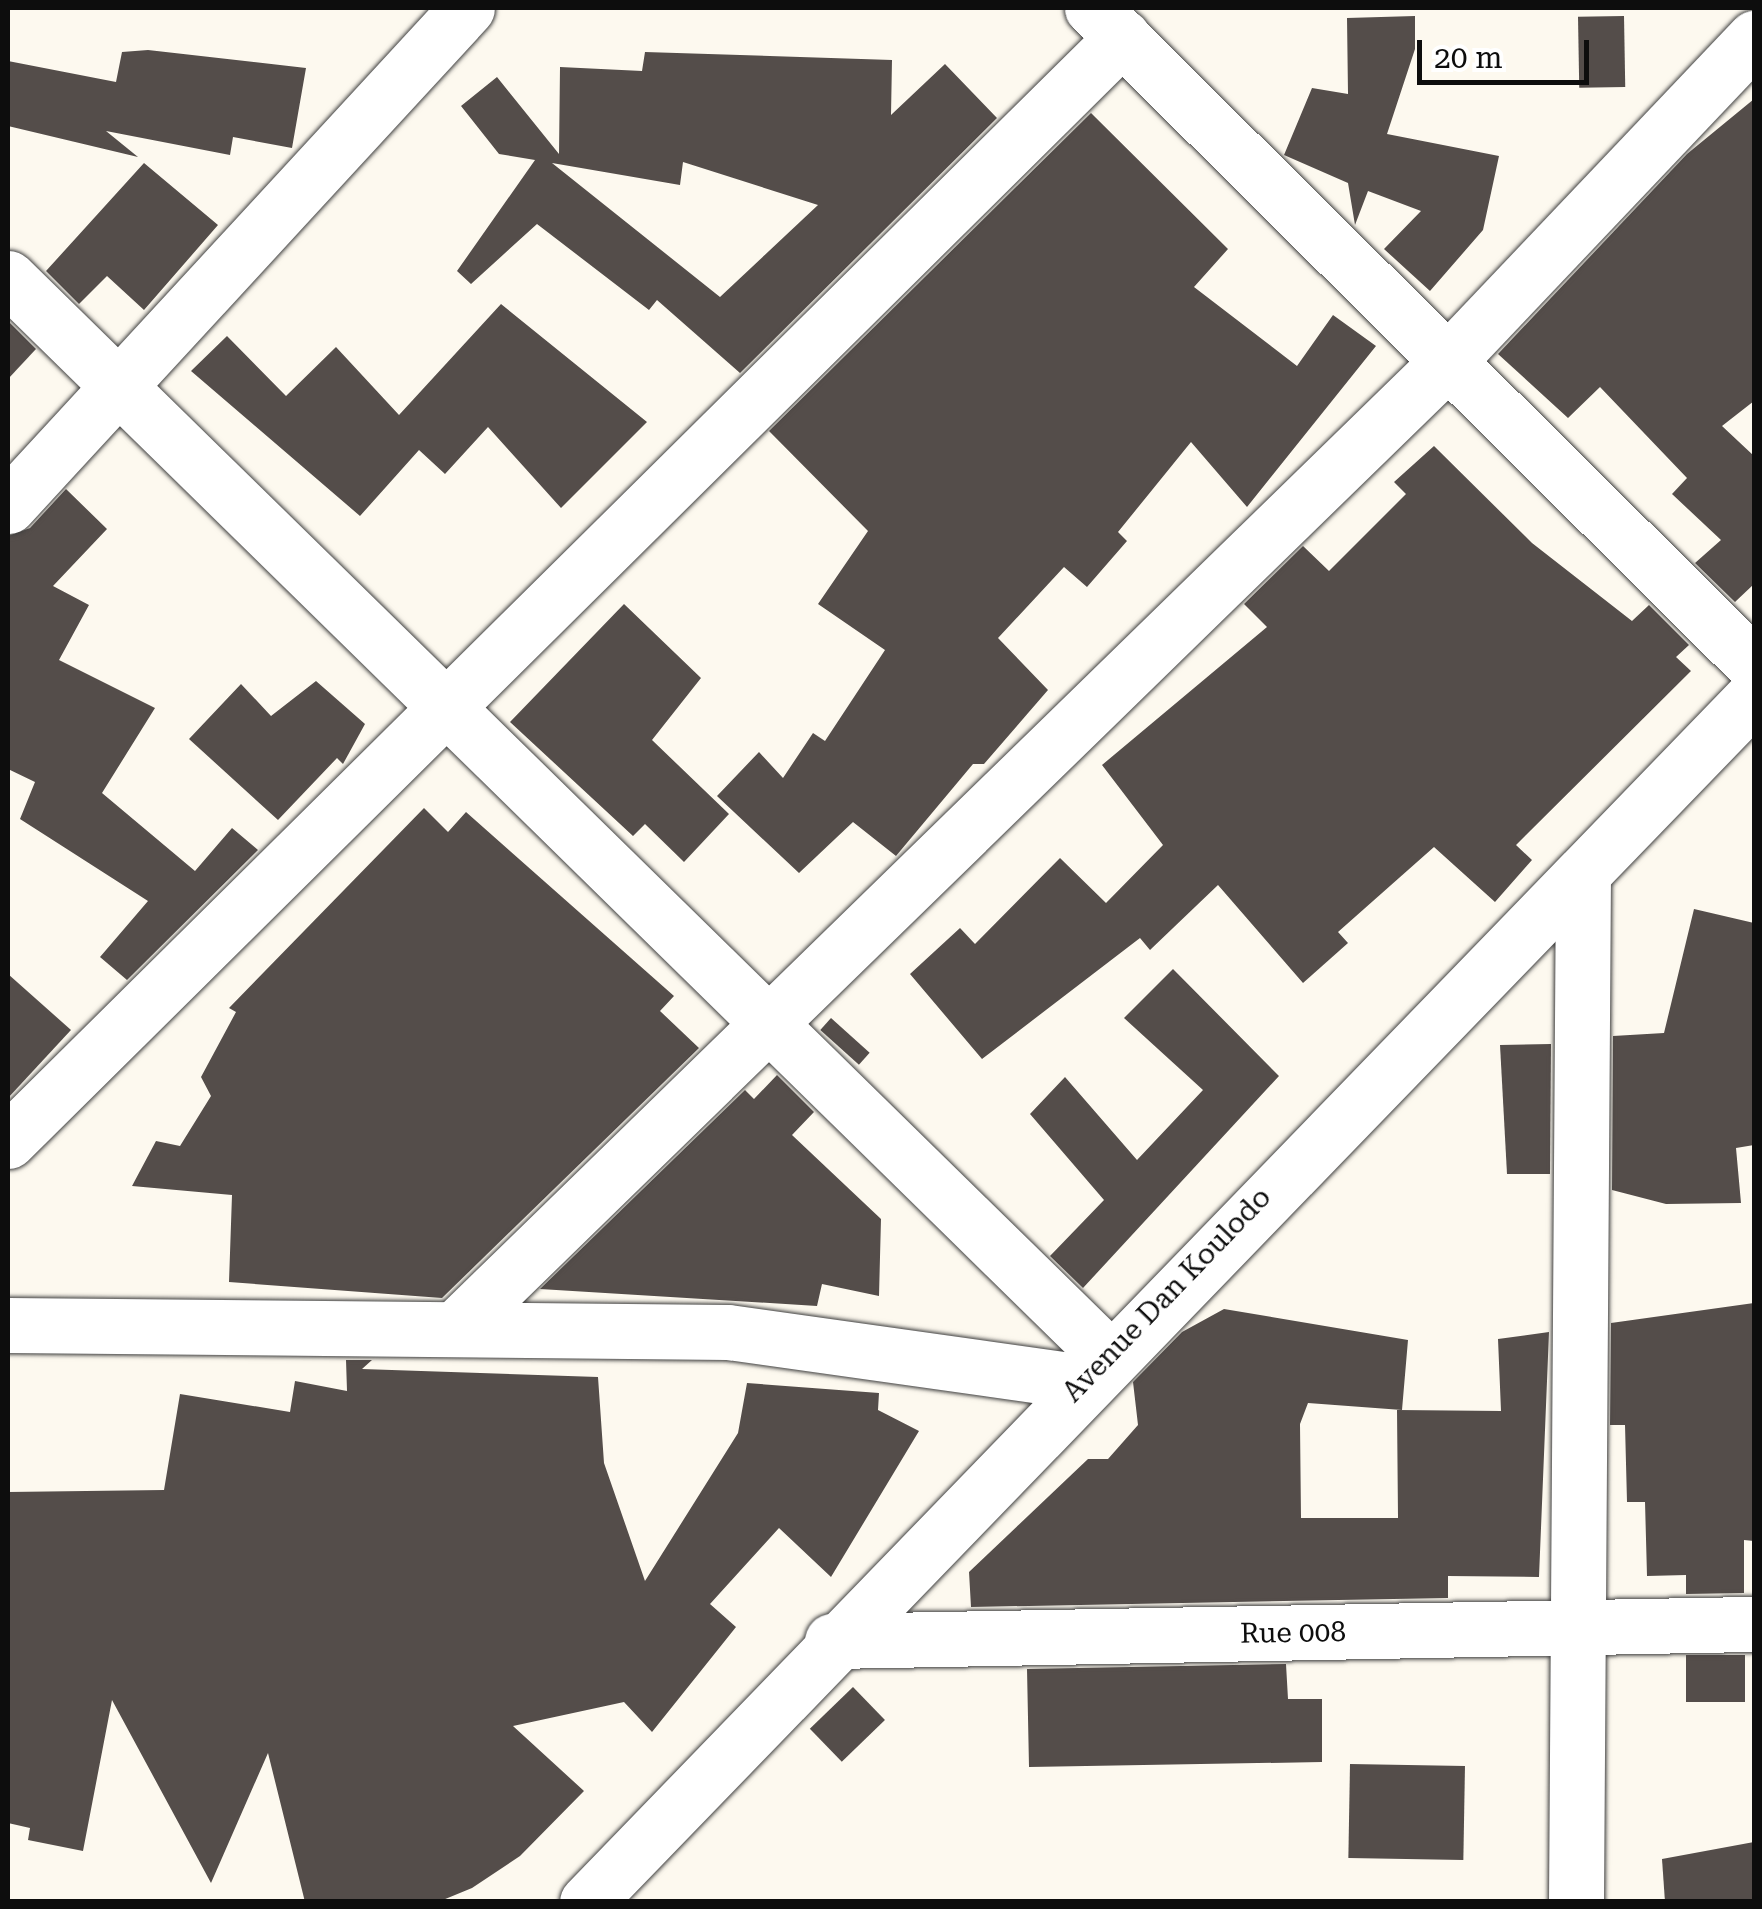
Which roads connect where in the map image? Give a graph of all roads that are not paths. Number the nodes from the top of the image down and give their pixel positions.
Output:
1 (467, 8) edge
2 (1108, 22) edge
3 (1754, 38) edge
4 (8, 278) edge
5 (1444, 365) junction
6 (121, 393) junction
7 (8, 506) edge
8 (1754, 664) edge
9 (1754, 696) edge
10 (451, 712) junction
11 (1582, 874) junction
12 (768, 1020) junction
13 (8, 1141) edge
14 (8, 1325) edge
15 (458, 1326) junction
16 (1095, 1369) junction
17 (1754, 1624) edge
18 (1576, 1628) junction
19 (832, 1642) junction
20 (588, 1902) edge
21 (1576, 1902) edge

1 - 6 street
2 - 5 street
2 - 10 street
3 - 5 street
4 - 6 street
5 - 8 street
5 - 12 street
6 - 7 street
6 - 10 street
9 - 11 street, Avenue Dan Koulodo
10 - 12 street
10 - 13 street
11 - 16 street, Avenue Dan Koulodo
11 - 18 street
12 - 15 street
12 - 16 street
14 - 15 street
15 - 16 street
16 - 19 street, Avenue Dan Koulodo
17 - 18 street, Rue 008
18 - 19 street, Rue 008
18 - 21 street
19 - 20 street, Avenue Dan Koulodo

